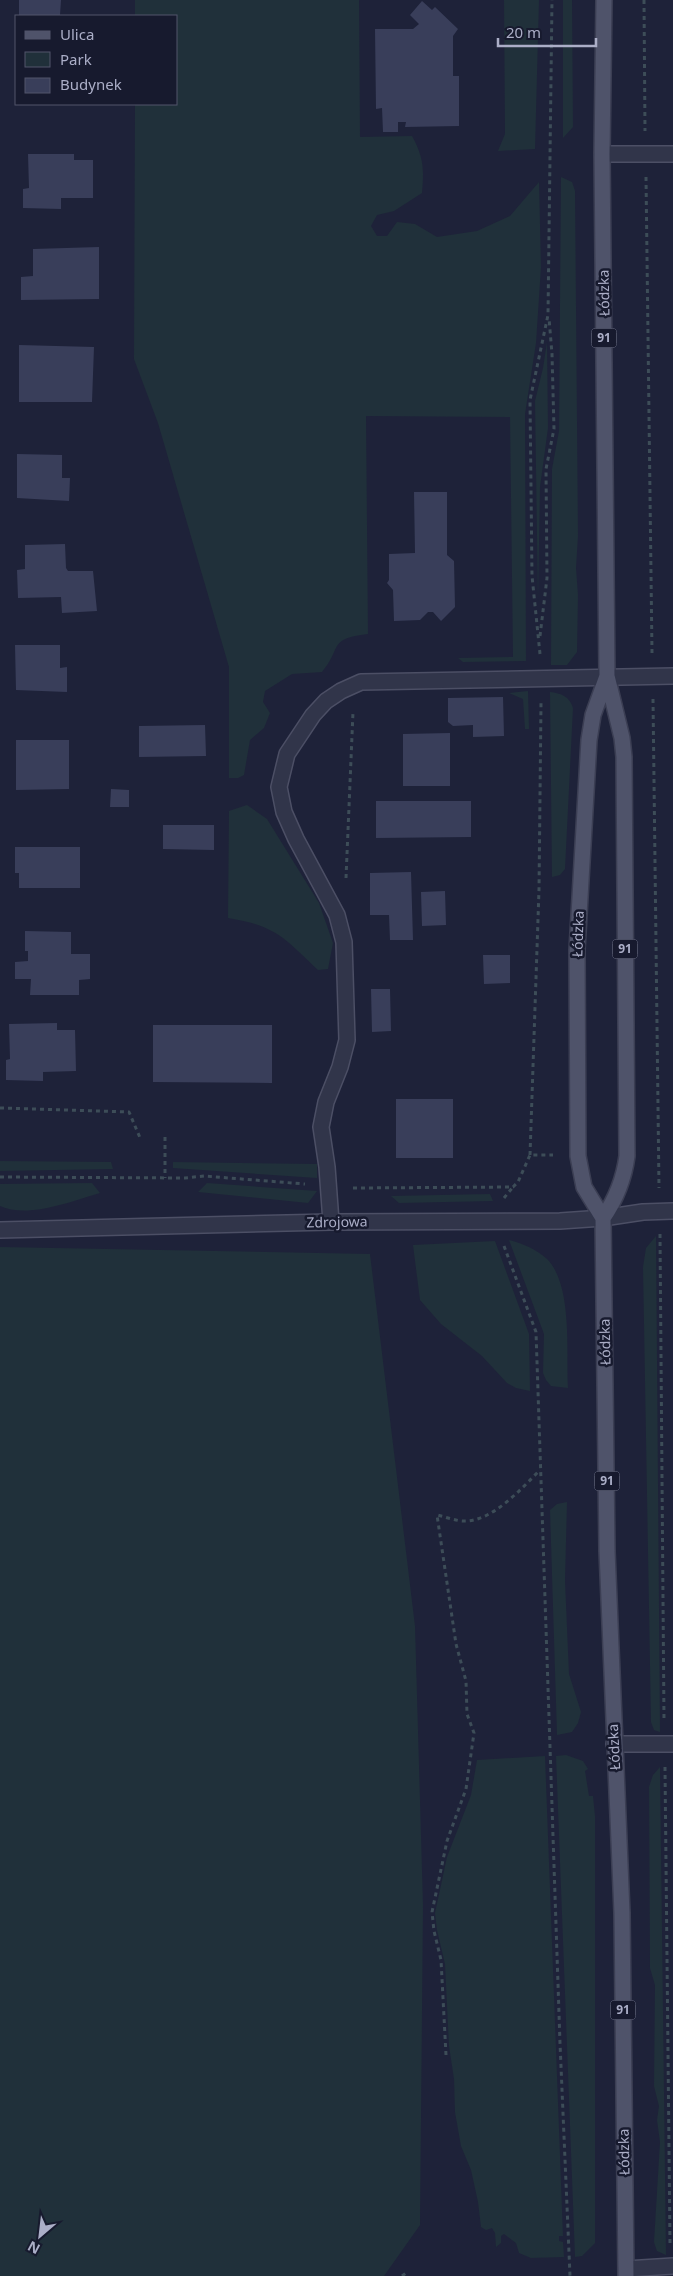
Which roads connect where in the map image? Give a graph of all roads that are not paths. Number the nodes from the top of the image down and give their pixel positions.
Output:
1 (604, 0) edge
2 (602, 154) junction
3 (673, 154) edge
4 (608, 676) junction
5 (673, 676) edge
6 (666, 1212) edge
7 (604, 1218) junction
8 (331, 1222) junction
9 (0, 1230) edge
10 (614, 1744) junction
11 (669, 1744) edge
12 (672, 2266) edge
13 (626, 2272) edge

1 - 2 main road, Łódzka / 91
2 - 3 street
2 - 4 main road, Łódzka / 91
4 - 5 street
4 - 7 main road, Łódzka / 91
4 - 7 main road, Łódzka / 91
4 - 8 street
6 - 7 street, Zdrojowa
7 - 8 street, Zdrojowa
7 - 10 main road, Łódzka / 91
8 - 9 street, Zdrojowa
10 - 11 street
10 - 13 main road, Łódzka / 91
12 - 13 street

